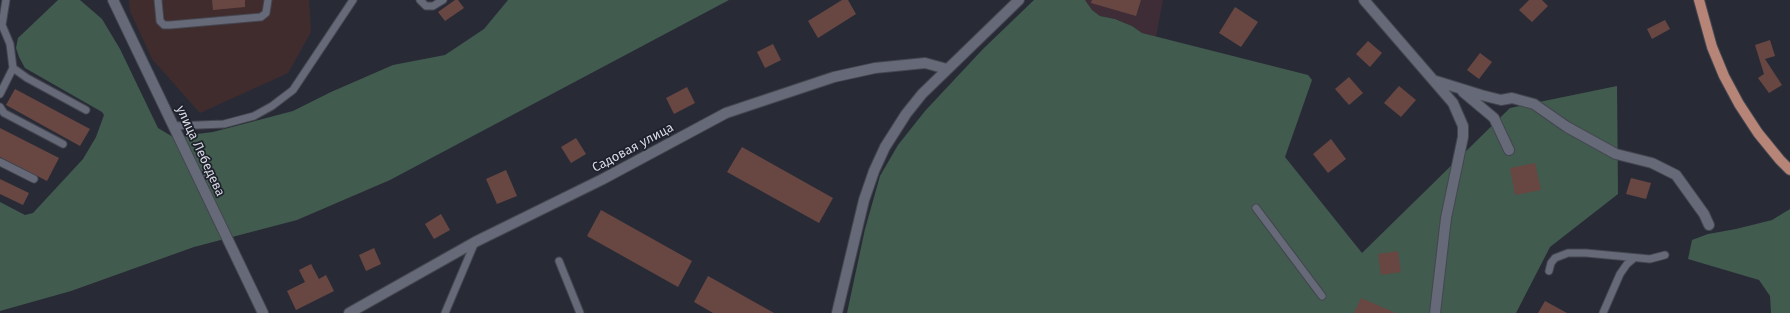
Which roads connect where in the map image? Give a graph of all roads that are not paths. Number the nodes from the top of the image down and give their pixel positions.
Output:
1 (6, 0) edge
2 (113, 0) edge
3 (158, 0) edge
4 (268, 0) edge
5 (353, 0) edge
6 (420, 0) edge
7 (444, 0) edge
8 (1019, 0) edge
9 (1364, 0) edge
10 (1698, 0) edge
11 (1, 27) edge
12 (13, 68) junction
13 (948, 69) junction
14 (1434, 80) junction
15 (1458, 88) junction
16 (0, 94) edge
17 (0, 107) edge
18 (86, 110) dead end
19 (174, 126) junction
20 (63, 144) dead end
21 (1509, 150) dead end
22 (0, 162) edge
23 (1790, 170) edge
24 (34, 179) dead end
25 (1256, 208) dead end
26 (1709, 225) dead end
27 (475, 242) junction
28 (1665, 255) dead end
29 (1634, 258) junction
30 (559, 262) dead end
31 (1549, 271) dead end
32 (1322, 296) dead end
33 (263, 313) edge
34 (350, 313) edge
35 (445, 313) edge
36 (580, 313) edge
37 (837, 313) edge
38 (1435, 313) edge
39 (1603, 313) edge

1 - 11 lane
2 - 19 street, улица Лебедева
3 - 4 lane
5 - 19 lane
6 - 7 lane
8 - 13 street
9 - 14 street
10 - 23 main road
11 - 12 lane
12 - 16 lane
12 - 18 lane
13 - 27 street, Садовая улица
13 - 37 street
14 - 15 street
14 - 38 street
15 - 21 street
15 - 26 street
17 - 20 lane
19 - 33 street, улица Лебедева
22 - 24 lane
25 - 32 lane
27 - 34 street, Садовая улица
27 - 35 lane
28 - 29 lane
29 - 31 lane
29 - 39 lane
30 - 36 lane

